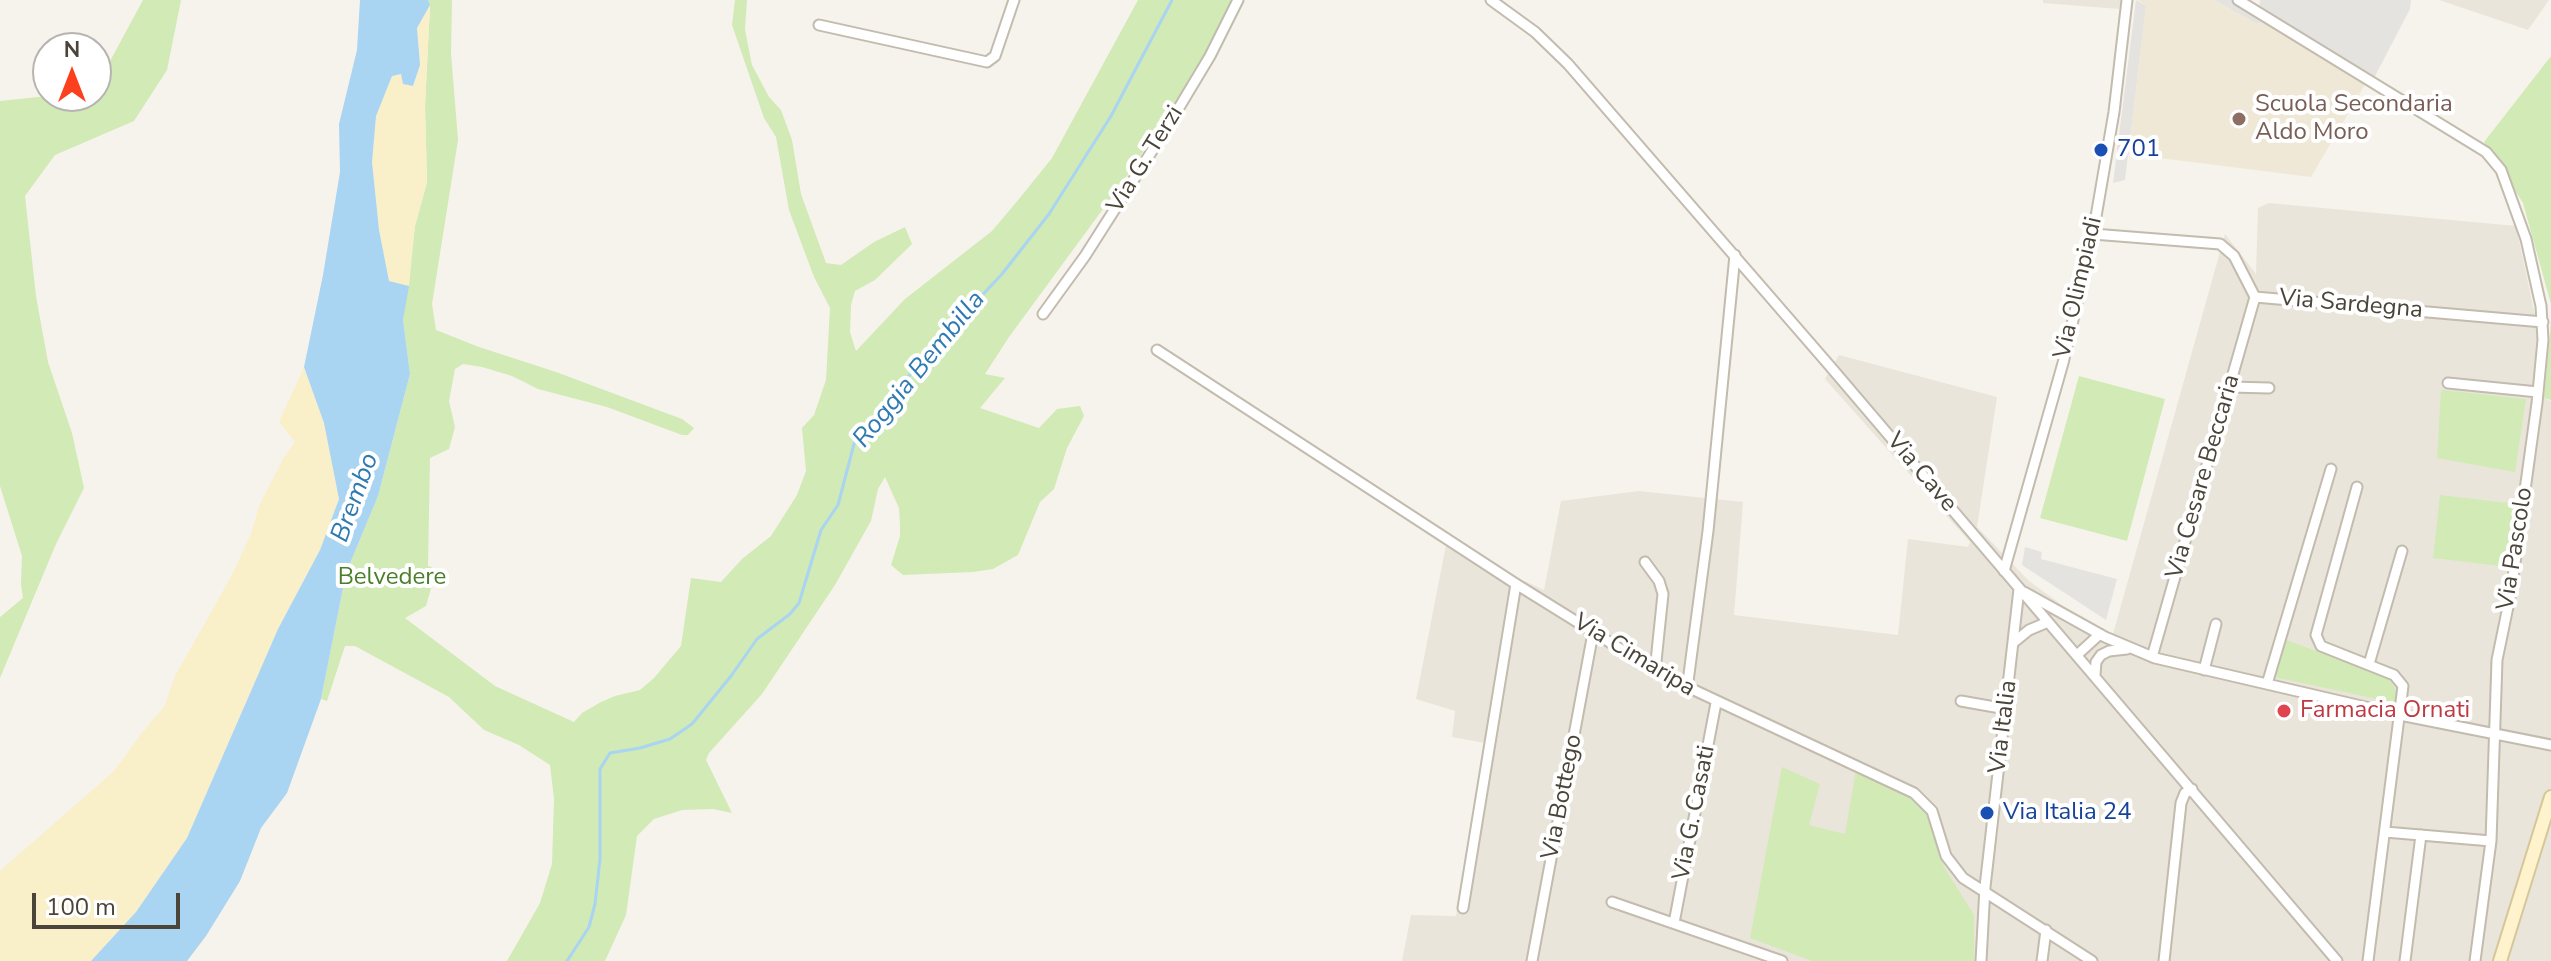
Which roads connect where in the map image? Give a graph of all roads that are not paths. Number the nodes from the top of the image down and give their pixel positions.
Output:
1 (1014, 0) edge
2 (1238, 0) edge
3 (1491, 0) edge
4 (2127, 0) edge
5 (2238, 0) edge
6 (2252, 4) edge
7 (819, 25) dead end
8 (2093, 234) junction
9 (1735, 255) junction
10 (2255, 297) junction
11 (1043, 314) dead end
12 (2543, 322) junction
13 (1157, 350) dead end
14 (2448, 383) dead end
15 (2231, 387) junction
16 (2269, 388) dead end
17 (2538, 392) junction
18 (2331, 469) dead end
19 (2357, 487) dead end
20 (2402, 551) dead end
21 (1645, 562) dead end
22 (2004, 571) junction
23 (1516, 584) junction
24 (2021, 590) junction
25 (2048, 622) junction
26 (2216, 624) dead end
27 (1593, 633) junction
28 (2100, 634) junction
29 (2013, 643) junction
30 (2132, 649) junction
31 (2077, 655) junction
32 (2152, 657) junction
33 (2369, 664) junction
34 (2204, 670) junction
35 (1655, 671) junction
36 (2095, 675) junction
37 (2267, 684) junction
38 (1687, 689) junction
39 (1961, 701) dead end
40 (1716, 703) junction
41 (2006, 709) junction
42 (2400, 715) junction
43 (2494, 734) junction
44 (2551, 745) edge
45 (2192, 789) junction
46 (2551, 797) edge
47 (2385, 832) junction
48 (2421, 835) junction
49 (2491, 841) junction
50 (1985, 893) junction
51 (1612, 902) dead end
52 (1463, 908) dead end
53 (1674, 923) junction
54 (2046, 930) junction
55 (1759, 957) edge
56 (1532, 961) edge
57 (1782, 961) edge
58 (1981, 961) edge
59 (2042, 961) edge
60 (2092, 961) edge
61 (2164, 961) edge
62 (2337, 961) edge
63 (2368, 961) edge
64 (2405, 961) edge
65 (2475, 961) edge
66 (2500, 961) edge

1 - 7 street
2 - 11 street, Via G. Terzi
3 - 9 street, Via Cave
4 - 8 street, Via Olimpiadi
5 - 6 street, Via Pascolo
6 - 12 street, Via Pascolo
8 - 10 street, Via Sardegna
8 - 22 street, Via Olimpiadi
9 - 22 street, Via Cave
9 - 38 street
10 - 12 street, Via Sardegna
10 - 15 street, Via Cesare Beccaria
12 - 17 street, Via Pascolo
13 - 23 street, Via Cimaripa
14 - 17 street
15 - 16 street
15 - 32 street, Via Cesare Beccaria
17 - 43 street, Via Pascolo
18 - 37 street
19 - 33 street
20 - 33 street
21 - 35 street
22 - 24 street, Via Cave
23 - 27 street, Via Cimaripa
23 - 52 street
24 - 25 street, Via Cave
24 - 28 street
24 - 29 street, Via Italia
25 - 29 street
25 - 31 street, Via Cave
26 - 34 street
27 - 35 street, Via Cimaripa
27 - 56 street, Via Bottego
28 - 30 street
28 - 31 street
29 - 41 street, Via Italia
30 - 32 street
30 - 36 street
31 - 36 street, Via Cave
32 - 34 street
33 - 42 street
34 - 37 street
35 - 38 street, Via Cimaripa
36 - 45 street, Via Cave
37 - 42 street
38 - 40 street, Via Cimaripa
39 - 41 street
40 - 50 street, Via Cimaripa
40 - 53 street, Via G. Casati
41 - 50 street, Via Italia
42 - 43 street
42 - 47 street
43 - 44 street
43 - 49 street, Via Pascolo
45 - 61 street
45 - 62 street, Via Cave
46 - 66 street
47 - 48 street
47 - 63 street
48 - 49 street
48 - 64 street
49 - 65 street, Via Pascolo
50 - 54 street, Via Cimaripa
50 - 58 street, Via Italia
51 - 53 street
53 - 55 street
54 - 59 street
54 - 60 street, Via Cimaripa
55 - 57 street

